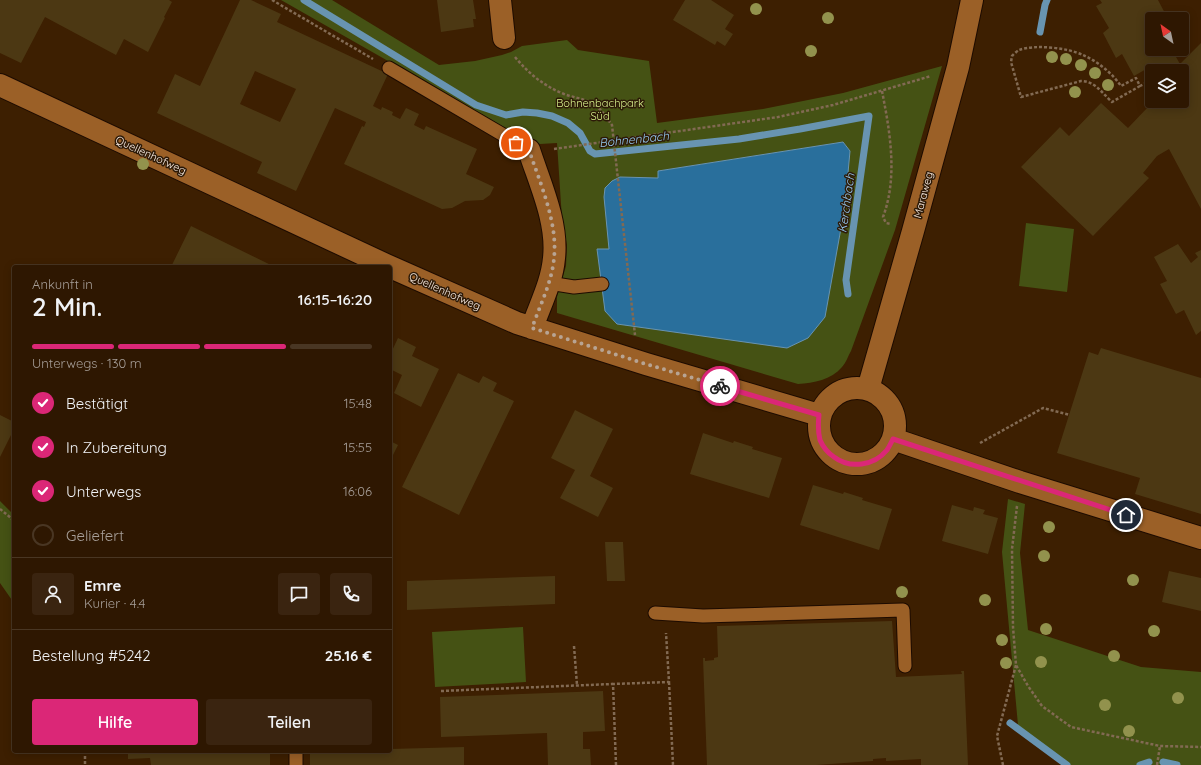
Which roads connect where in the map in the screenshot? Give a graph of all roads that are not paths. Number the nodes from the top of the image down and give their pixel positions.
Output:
1 (500, 0) edge
2 (972, 0) edge
3 (504, 38) road end
4 (389, 68) road end
5 (0, 85) edge
6 (529, 150) joint
7 (386, 265) edge
8 (392, 268) edge
9 (549, 283) junction
10 (602, 284) dead end
11 (532, 328) junction
12 (868, 389) junction
13 (819, 415) junction
14 (893, 439) junction
15 (1201, 538) edge
16 (655, 613) dead end
17 (905, 666) dead end
18 (296, 753) edge
19 (296, 765) edge

1 - 3 street
2 - 12 street, Maraweg
4 - 6 lane
5 - 7 street, Quellenhofweg
6 - 9 street
8 - 11 street, Quellenhofweg
9 - 10 lane
9 - 11 street
11 - 13 street, Quellenhofweg
12 - 13 street
12 - 14 street
13 - 14 street
14 - 15 street
16 - 17 lane
18 - 19 lane

